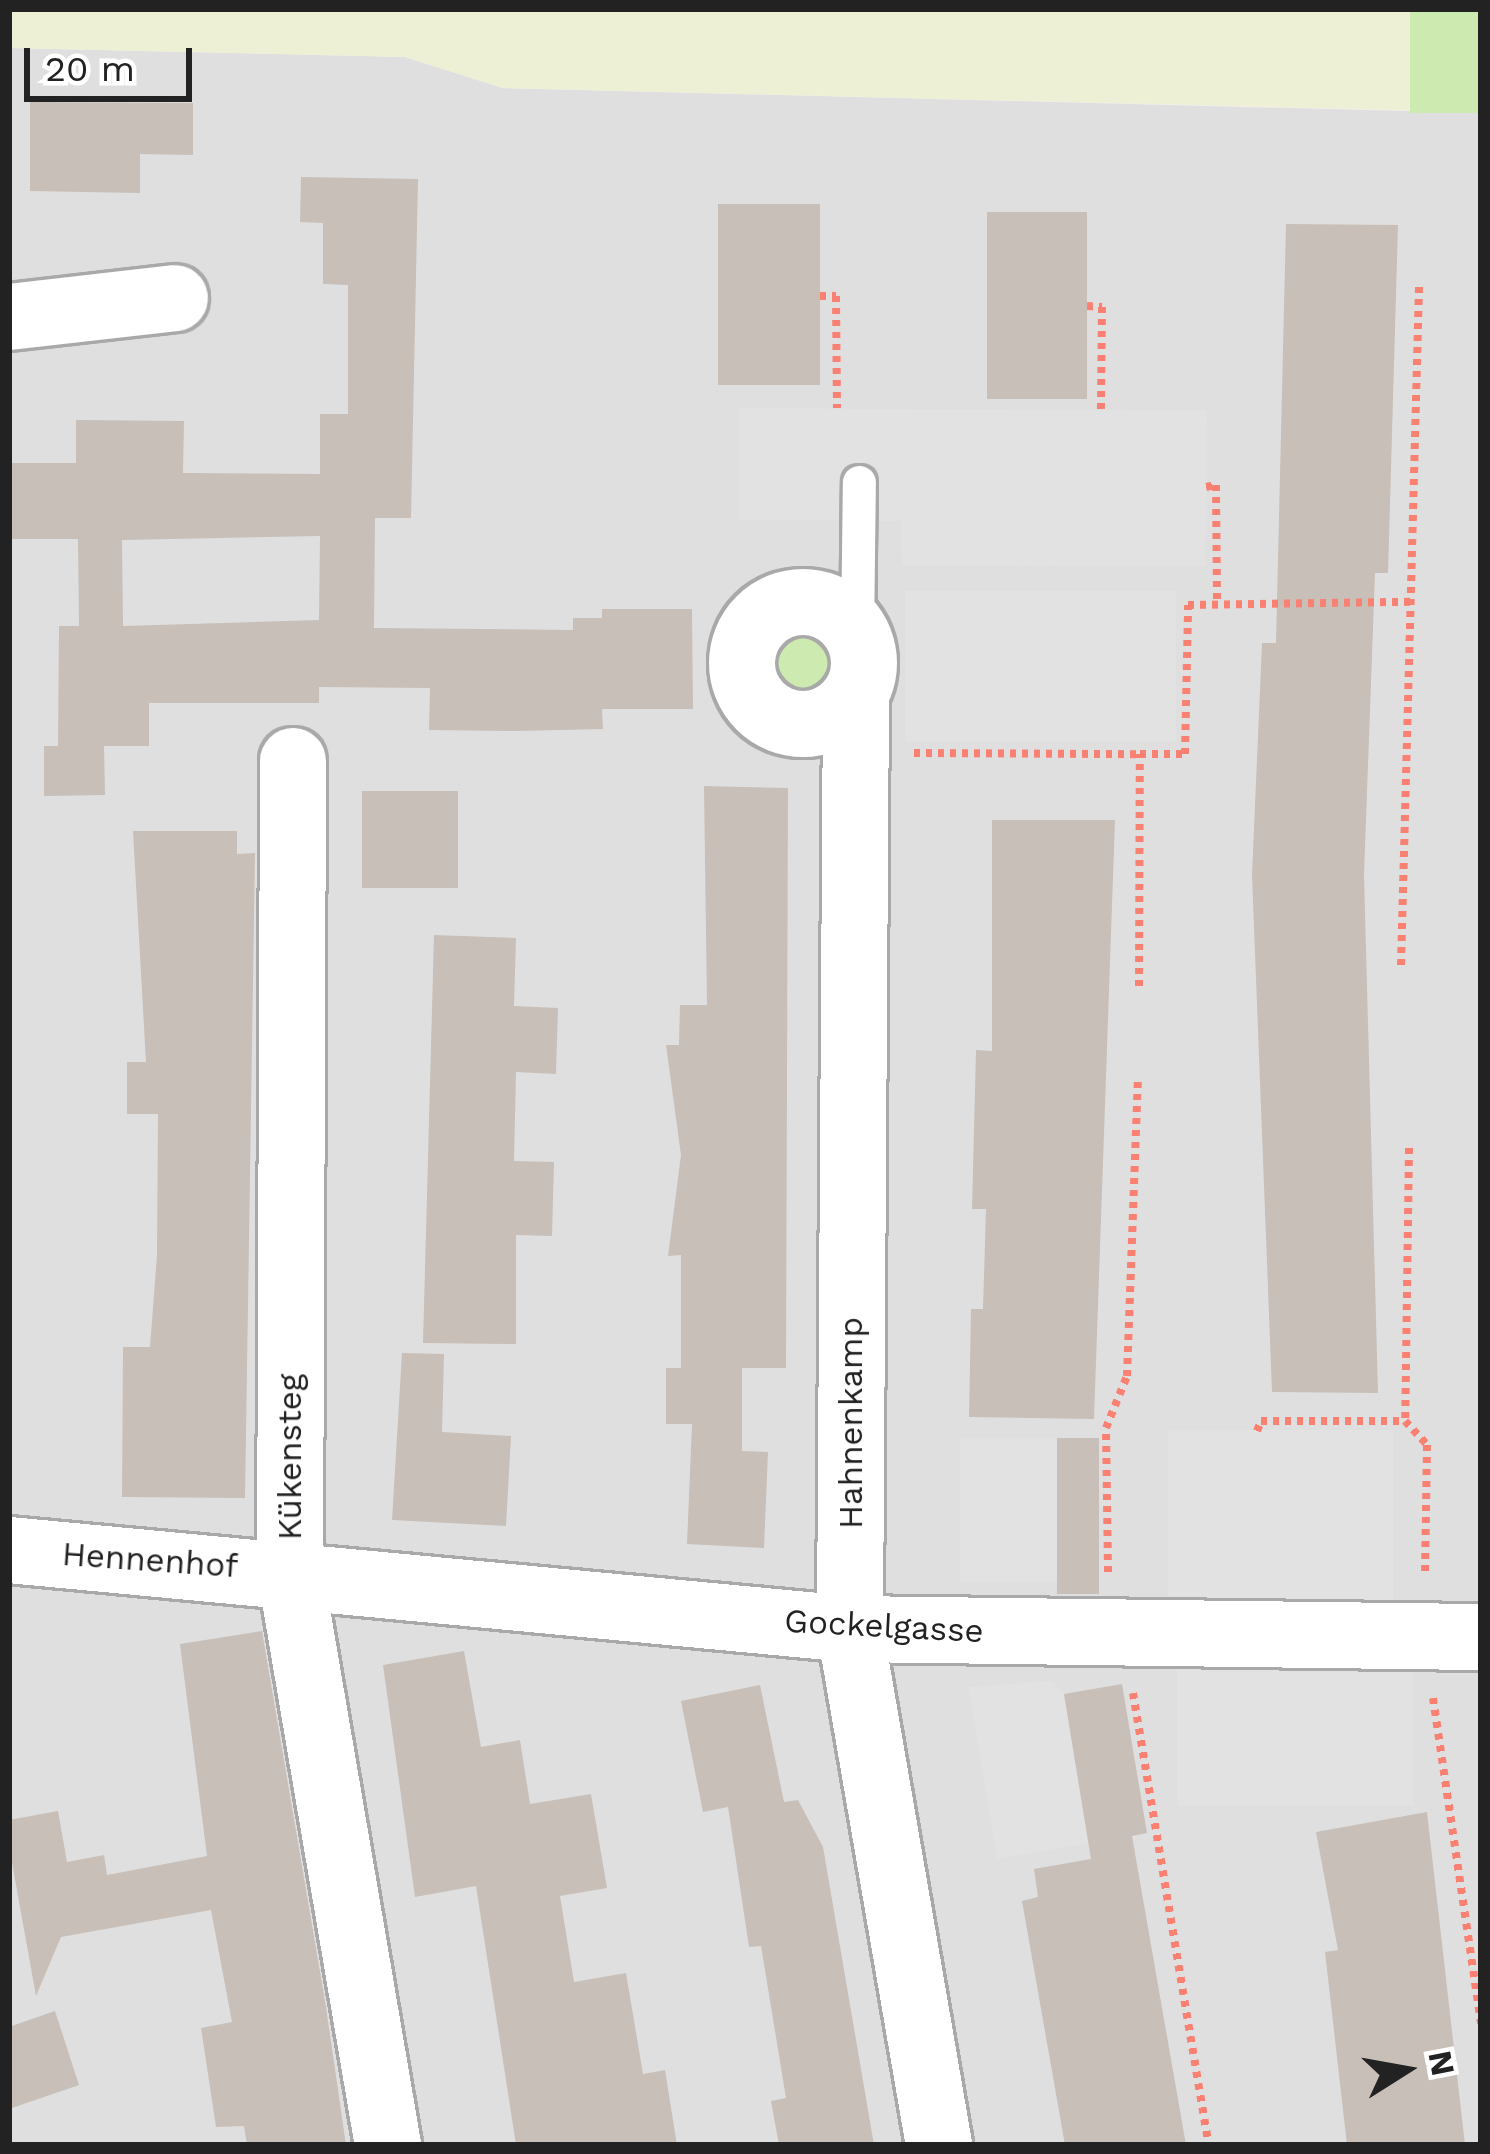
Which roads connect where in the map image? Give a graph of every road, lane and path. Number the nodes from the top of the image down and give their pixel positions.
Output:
1 (1420, 285) dead end
2 (820, 296) dead end
3 (175, 298) dead end
4 (1087, 306) dead end
5 (9, 317) edge
6 (837, 407) dead end
7 (1101, 411) dead end
8 (860, 482) dead end
9 (1206, 487) dead end
10 (1413, 602) junction
11 (1216, 603) junction
12 (857, 665) joint
13 (1140, 754) junction
14 (292, 760) dead end
15 (902, 777) dead end
16 (1401, 965) dead end
17 (1139, 986) dead end
18 (1138, 1080) dead end
19 (1408, 1148) dead end
20 (1405, 1421) junction
21 (1257, 1430) dead end
22 (9, 1550) edge
23 (290, 1570) junction
24 (850, 1629) junction
25 (1116, 1633) junction
26 (1453, 1637) edge
27 (1481, 2023) edge
28 (388, 2145) edge
29 (939, 2145) edge
30 (1209, 2145) edge

1 - 10 path
2 - 6 path
3 - 5 street
4 - 7 path
8 - 12 lane
9 - 11 path
10 - 11 path
10 - 16 path
11 - 13 path
12 - 24 street, Hahnenkamp
13 - 15 path
13 - 17 path
14 - 23 street, Kükensteg
18 - 25 path
19 - 20 path
20 - 21 path
20 - 26 path
22 - 23 street, Hennenhof
23 - 24 street, Gockelgasse
23 - 28 street, Kükensteg
24 - 25 street, Gockelgasse
24 - 29 street, Hahnenkamp
25 - 26 street, Gockelgasse
25 - 30 path
26 - 27 path

